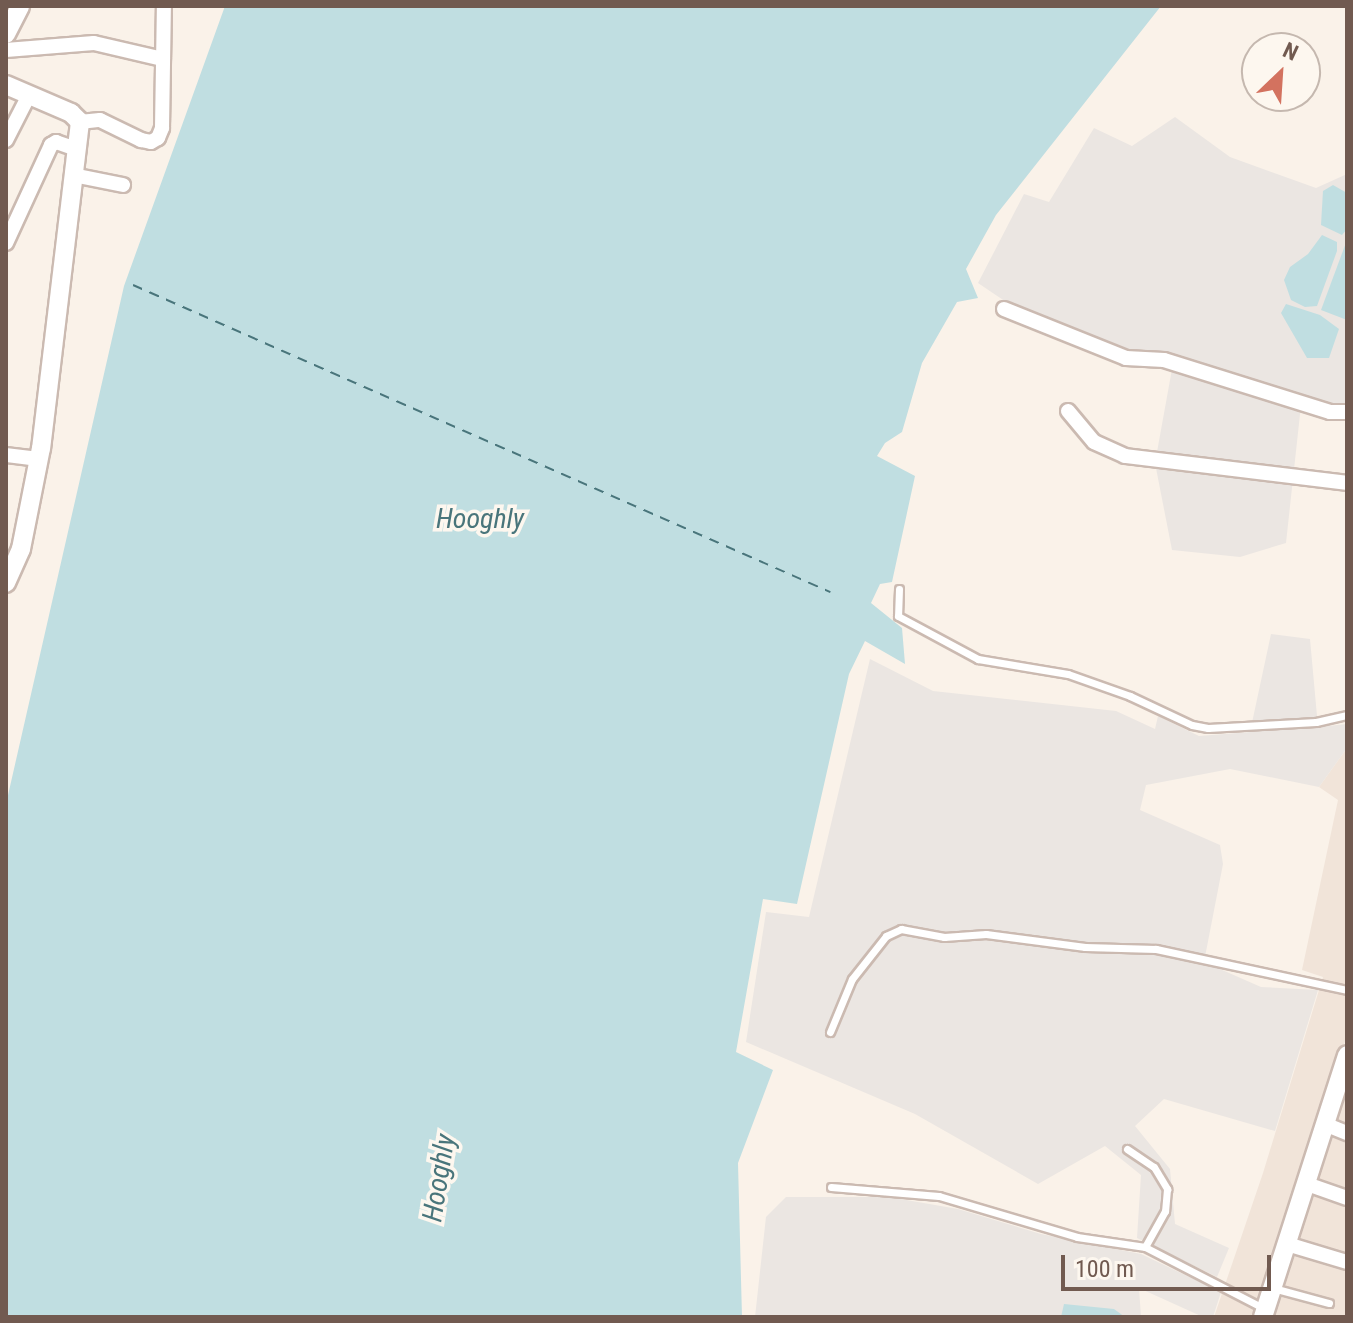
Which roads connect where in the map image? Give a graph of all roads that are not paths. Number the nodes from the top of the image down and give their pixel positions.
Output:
1 (20, 6) edge
2 (164, 6) edge
3 (6, 34) edge
4 (6, 50) edge
5 (163, 59) junction
6 (6, 85) edge
7 (29, 95) junction
8 (80, 122) junction
9 (6, 140) edge
10 (76, 149) junction
11 (73, 175) junction
12 (123, 185) dead end
13 (6, 243) edge
14 (1004, 309) dead end
15 (1068, 411) dead end
16 (1347, 412) edge
17 (6, 455) edge
18 (38, 459) junction
19 (1347, 483) edge
20 (14, 546) edge
21 (6, 583) edge
22 (899, 589) dead end
23 (1347, 715) edge
24 (1347, 990) edge
25 (830, 1032) dead end
26 (1346, 1060) edge
27 (1342, 1092) edge
28 (1327, 1125) junction
29 (1347, 1133) edge
30 (1127, 1149) dead end
31 (1307, 1184) junction
32 (831, 1187) dead end
33 (1347, 1198) edge
34 (1287, 1244) junction
35 (1145, 1247) junction
36 (1347, 1262) edge
37 (1272, 1288) junction
38 (1329, 1303) dead end
39 (1264, 1313) edge

1 - 3 street
2 - 5 street
4 - 5 street
5 - 8 street
6 - 7 street
7 - 8 street
7 - 9 street
8 - 10 street
10 - 11 street
10 - 13 street
11 - 12 street
11 - 18 street
14 - 16 street
15 - 19 street
17 - 18 street
18 - 20 street
20 - 21 street
22 - 23 lane
24 - 25 lane
26 - 27 street
27 - 28 street
28 - 29 street
28 - 31 street
30 - 35 lane
31 - 33 street
31 - 34 street
32 - 35 lane
34 - 36 street
34 - 37 street
35 - 39 lane
37 - 38 lane
37 - 39 street

